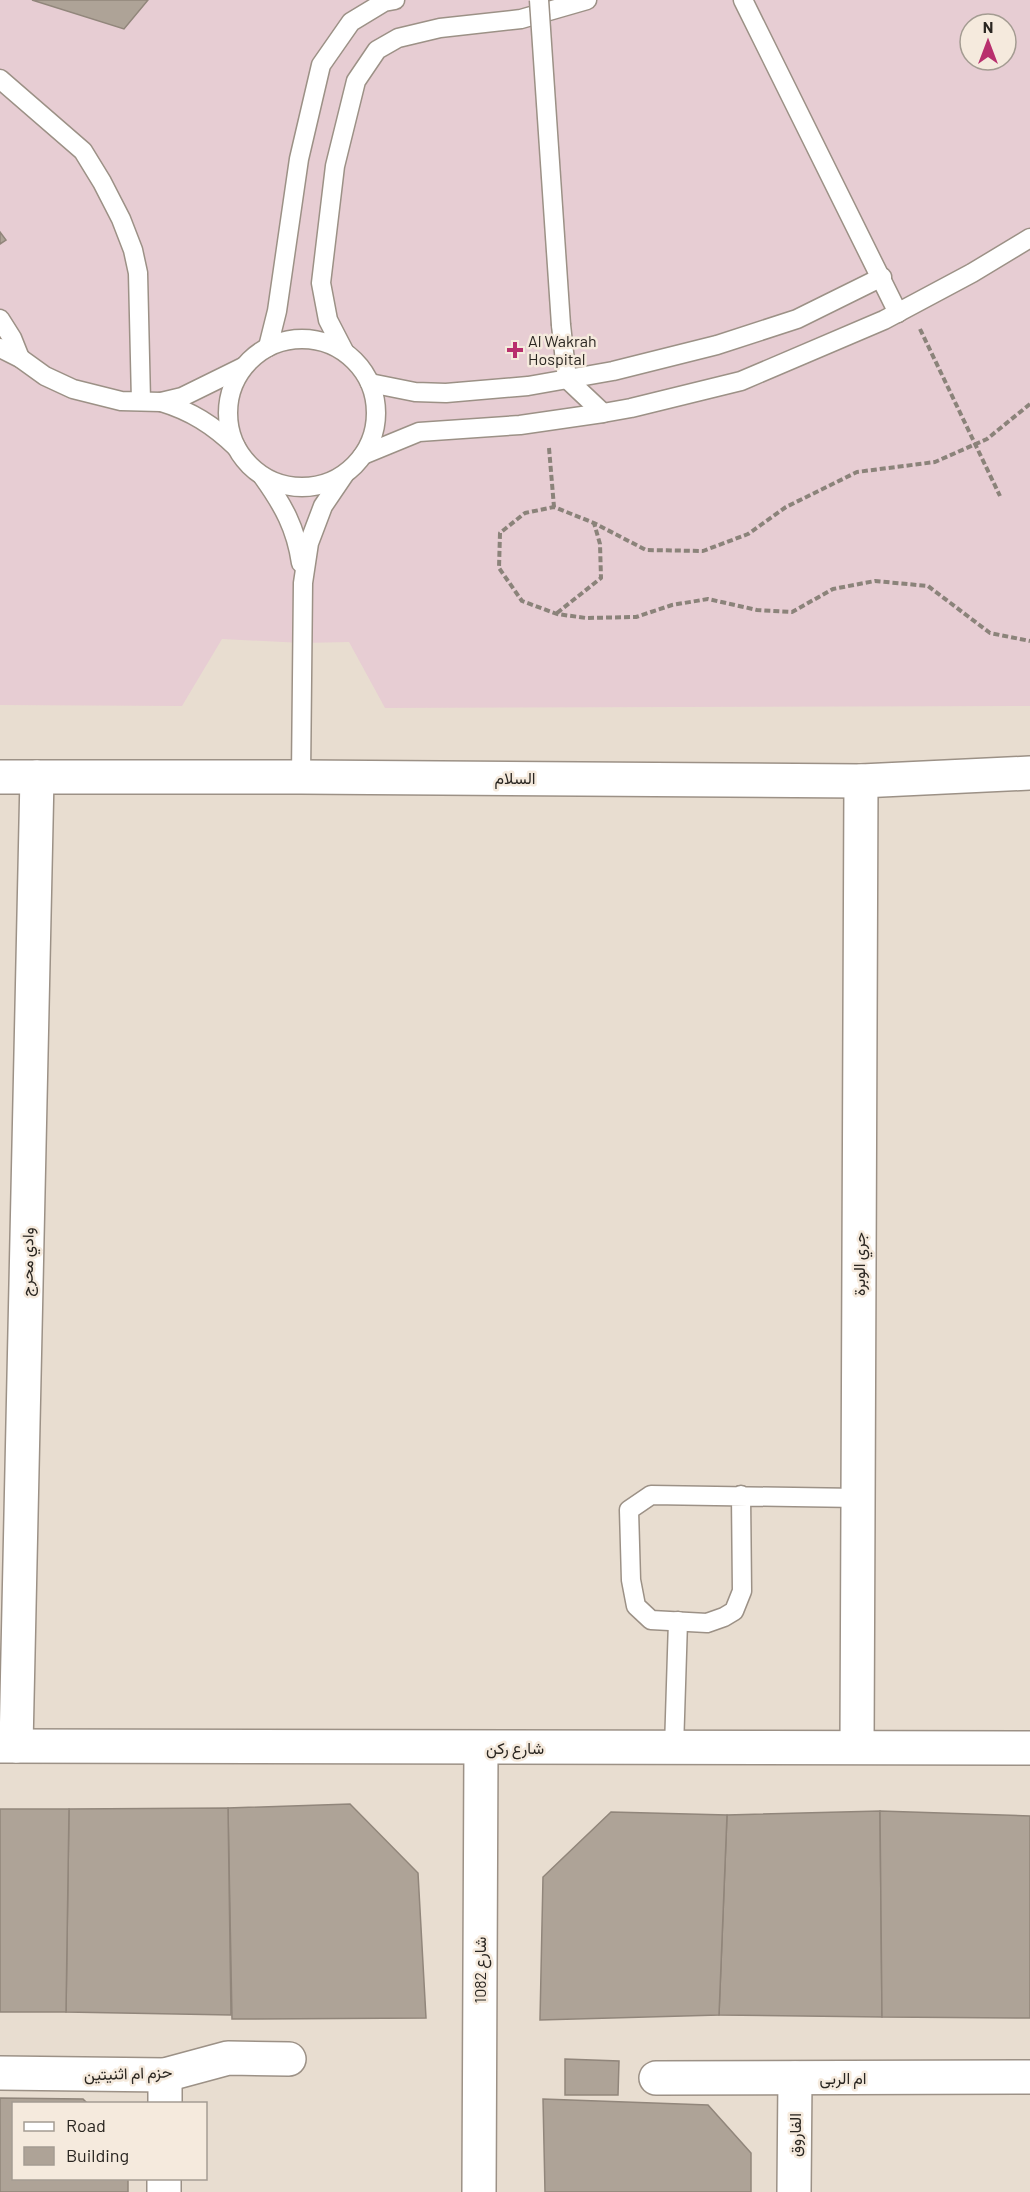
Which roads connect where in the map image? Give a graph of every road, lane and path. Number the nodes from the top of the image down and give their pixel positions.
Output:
1 (395, 0) edge
2 (539, 0) edge
3 (587, 0) edge
4 (743, 0) edge
5 (369, 5) edge
6 (0, 79) edge
7 (1030, 238) edge
8 (882, 277) junction
9 (904, 310) junction
10 (0, 319) edge
11 (268, 347) junction
12 (0, 348) edge
13 (344, 351) junction
14 (20, 358) junction
15 (245, 366) junction
16 (567, 379) junction
17 (370, 383) junction
18 (141, 401) junction
19 (161, 402) junction
20 (1030, 404) edge
21 (603, 413) junction
22 (546, 422) junction
23 (975, 444) junction
24 (238, 449) junction
25 (363, 455) junction
26 (345, 473) junction
27 (261, 474) junction
28 (1000, 496) dead end
29 (554, 507) junction
30 (594, 523) junction
31 (303, 582) junction
32 (557, 614) junction
33 (1030, 641) edge
34 (1030, 773) edge
35 (0, 777) edge
36 (37, 777) junction
37 (301, 777) junction
38 (861, 781) junction
39 (741, 1496) junction
40 (858, 1498) junction
41 (678, 1621) junction
42 (8, 1746) edge
43 (856, 1747) junction
44 (481, 1748) junction
45 (674, 1748) junction
46 (1030, 1748) edge
47 (289, 2059) dead end
48 (0, 2073) edge
49 (656, 2078) dead end
50 (795, 2078) junction
51 (1030, 2078) edge
52 (165, 2089) edge
53 (480, 2192) edge
54 (795, 2192) edge

1 - 5 lane
2 - 16 lane, bridge
3 - 13 lane
4 - 8 lane
5 - 11 lane
6 - 18 lane
7 - 9 lane
8 - 9 lane
8 - 16 lane
9 - 21 lane
9 - 23 path
10 - 14 lane
11 - 13 lane
11 - 15 lane
12 - 14 lane
13 - 17 lane
14 - 18 lane
15 - 19 lane
15 - 24 lane
16 - 17 lane
16 - 21 lane
17 - 25 lane
18 - 19 lane
19 - 24 lane
20 - 23 path
21 - 22 lane
22 - 25 lane
22 - 29 path
23 - 28 path
23 - 30 path
24 - 27 lane
25 - 26 lane
26 - 27 lane
26 - 31 lane
27 - 31 lane
29 - 30 path
29 - 32 path
30 - 32 path
31 - 37 lane
32 - 33 path
34 - 38 street, السلام
35 - 36 street, السلام
36 - 37 street, السلام
36 - 42 street, وادي محرج
37 - 38 street, السلام
38 - 40 street, جري الوبرة
39 - 40 lane
39 - 41 lane
39 - 41 lane
40 - 43 street, جري الوبرة
41 - 45 lane
42 - 44 street, شارع ركن
43 - 45 street, شارع ركن
43 - 46 street, شارع ركن
44 - 45 street, شارع ركن
44 - 53 street, شارع 1082
47 - 52 street, حزم ام اثنيتين
48 - 52 street, حزم ام اثنيتين
49 - 50 street, ام الربى
50 - 51 street, ام الربى
50 - 54 street, الفاروق

